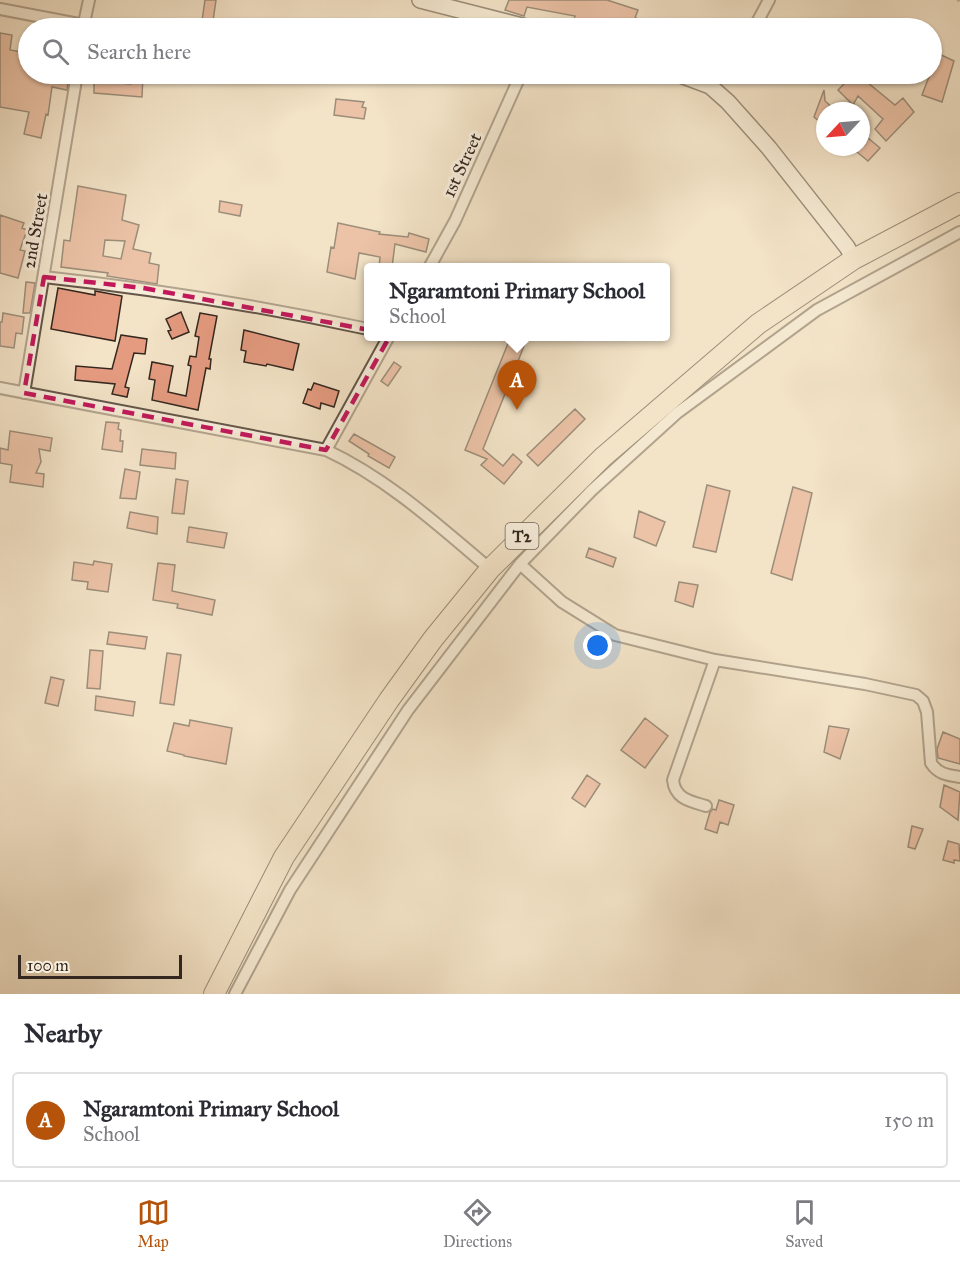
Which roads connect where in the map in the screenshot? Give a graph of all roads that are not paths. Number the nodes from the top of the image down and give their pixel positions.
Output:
1 (89, 0) edge
2 (420, 0) edge
3 (769, 0) edge
4 (0, 9) edge
5 (42, 18) edge
6 (86, 18) edge
7 (491, 18) edge
8 (759, 18) edge
9 (75, 84) edge
10 (517, 84) edge
11 (706, 84) edge
12 (711, 86) joint
13 (960, 203) edge
14 (960, 232) edge
15 (854, 259) junction
16 (431, 263) edge
17 (44, 277) junction
18 (364, 328) edge
19 (386, 341) edge
20 (0, 388) edge
21 (24, 393) junction
22 (326, 450) junction
23 (520, 564) junction
24 (490, 569) junction
25 (716, 660) junction
26 (960, 777) edge
27 (706, 806) dead end
28 (214, 994) edge
29 (235, 994) edge

1 - 6 street
2 - 7 street
3 - 8 street
4 - 5 street
9 - 17 street, 2nd Street
10 - 16 street, 1st Street
11 - 12 street
12 - 15 street
13 - 15 highway, T2
14 - 23 street
15 - 24 highway, T2
17 - 18 street
17 - 21 street, 2nd Street
19 - 22 street
20 - 21 street
21 - 22 street
22 - 24 street
23 - 25 street
23 - 29 street
24 - 28 highway, T2
25 - 26 street
25 - 27 street

